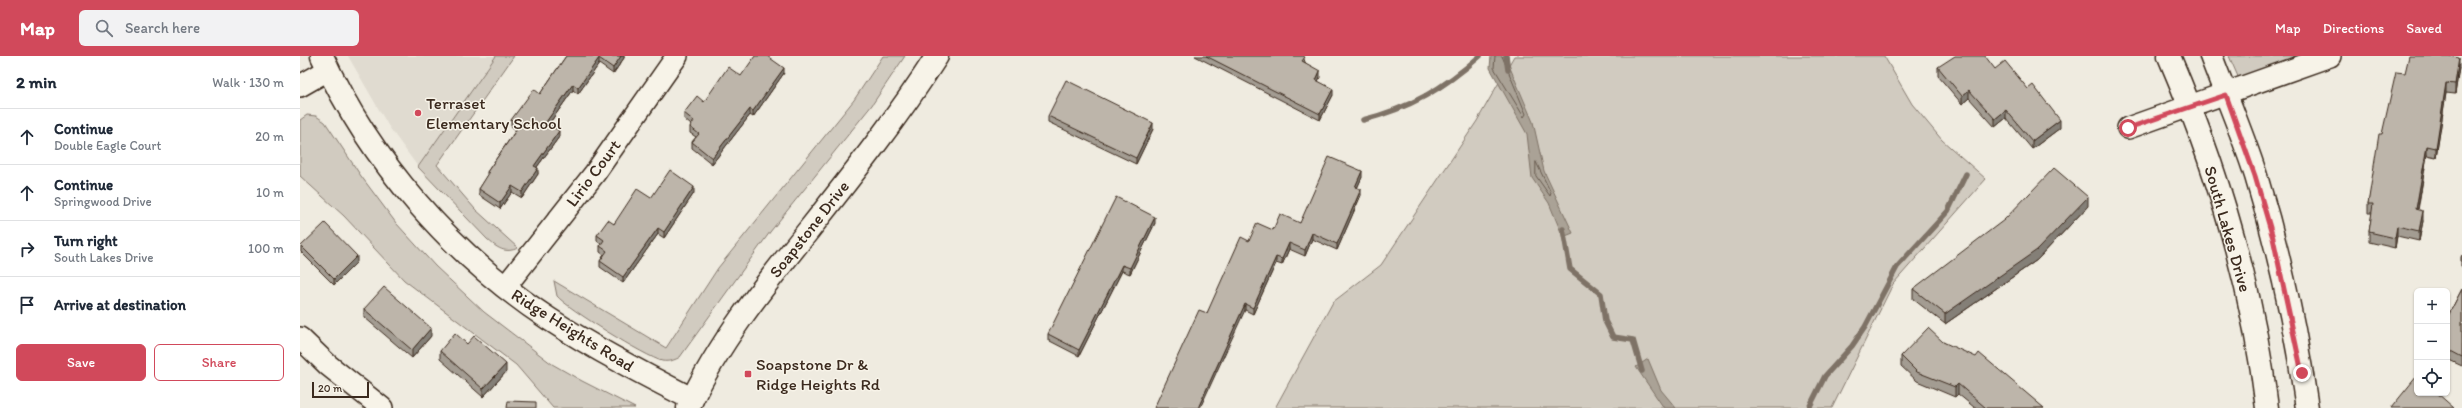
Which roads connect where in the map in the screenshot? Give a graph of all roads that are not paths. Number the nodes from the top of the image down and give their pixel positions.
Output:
1 (677, 56) edge
2 (937, 56) edge
3 (2168, 56) edge
4 (2211, 56) edge
5 (2330, 56) edge
6 (325, 63) edge
7 (300, 86) edge
8 (2226, 95) junction
9 (2189, 107) junction
10 (2128, 128) dead end
11 (505, 286) junction
12 (300, 338) edge
13 (690, 404) edge
14 (382, 408) edge
15 (2268, 408) edge
16 (2307, 408) edge

1 - 11 street, Lirio Court
2 - 13 street, Soapstone Drive
3 - 9 street, South Lakes Drive
4 - 8 street
5 - 8 street
6 - 7 street
6 - 11 street, Ridge Heights Road
8 - 9 street
8 - 16 street
9 - 10 street
9 - 15 street, South Lakes Drive
11 - 13 street, Ridge Heights Road
12 - 14 street

